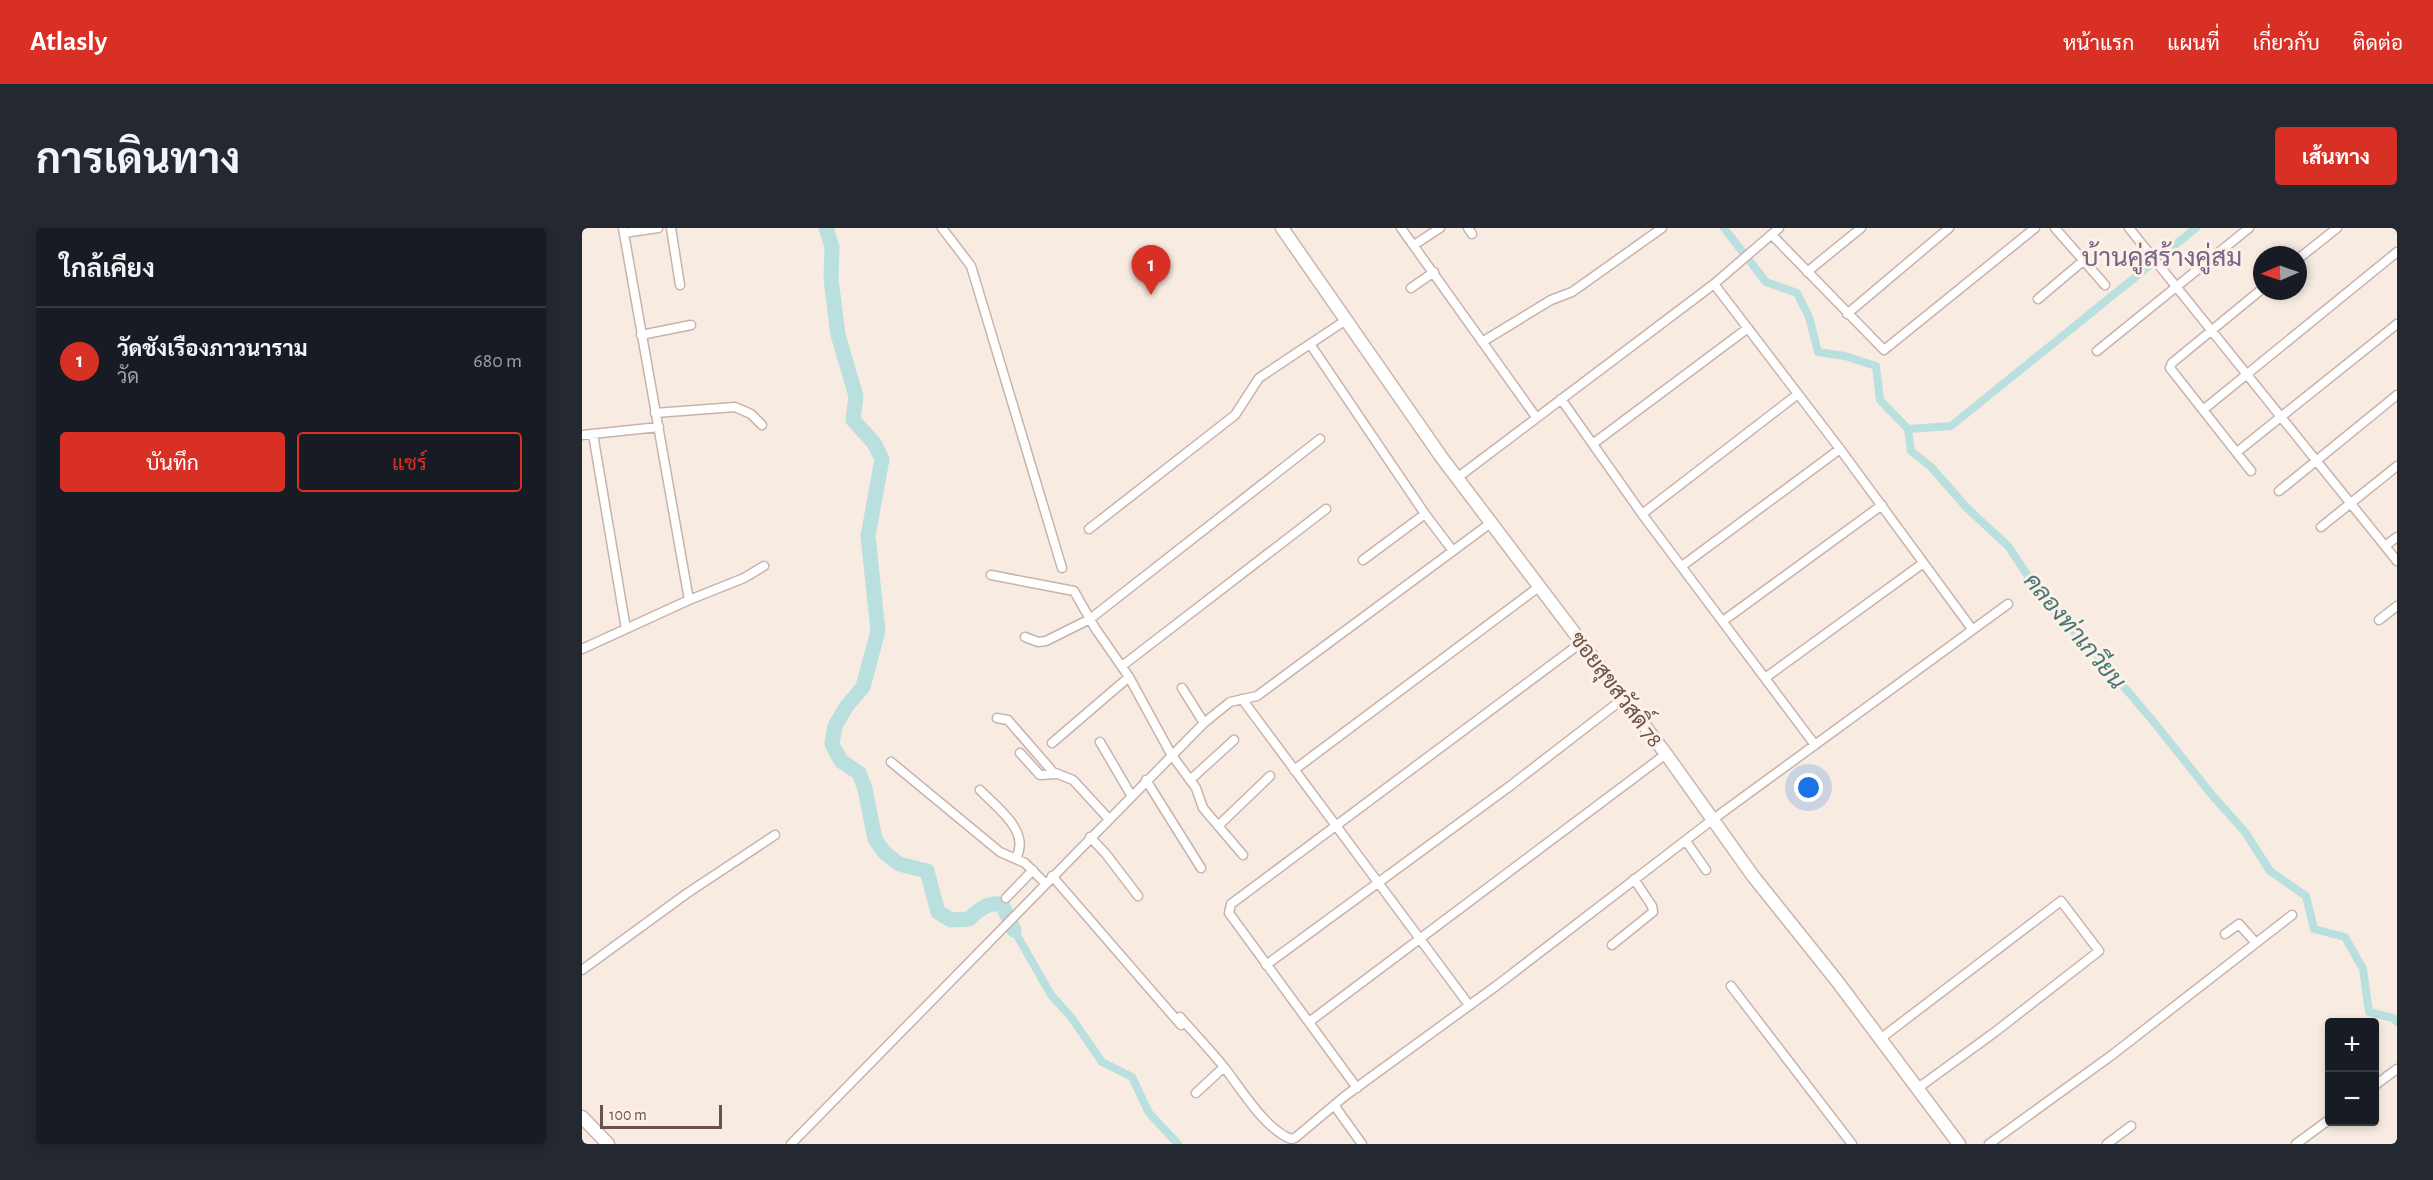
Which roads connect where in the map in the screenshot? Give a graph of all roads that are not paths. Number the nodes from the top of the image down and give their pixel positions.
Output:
1 (658, 228) edge
2 (671, 228) edge
3 (942, 228) edge
4 (1282, 228) edge
5 (1401, 228) edge
6 (1440, 228) edge
7 (1662, 228) edge
8 (1779, 228) edge
9 (1861, 228) edge
10 (1949, 228) edge
11 (2035, 228) edge
12 (2055, 228) edge
13 (2129, 228) edge
14 (2249, 228) edge
15 (2337, 228) edge
16 (624, 230) edge
17 (1650, 231) edge
18 (1772, 235) junction
19 (1414, 245) junction
20 (2307, 252) edge
21 (2397, 252) edge
22 (2083, 261) junction
23 (1434, 272) junction
24 (1807, 272) junction
25 (1714, 284) junction
26 (680, 285) dead end
27 (2105, 285) dead end
28 (2176, 286) junction
29 (1411, 288) dead end
30 (2253, 296) edge
31 (2038, 299) dead end
32 (1847, 314) junction
33 (1346, 320) junction
34 (2397, 324) edge
35 (691, 325) dead end
36 (1748, 328) junction
37 (2211, 330) junction
38 (641, 335) junction
39 (1482, 342) junction
40 (1310, 344) junction
41 (2097, 351) dead end
42 (2246, 374) junction
43 (1798, 394) junction
44 (2397, 395) edge
45 (1561, 399) junction
46 (2203, 410) junction
47 (655, 413) junction
48 (1536, 417) junction
49 (2282, 417) junction
50 (762, 425) dead end
51 (659, 427) junction
52 (593, 434) junction
53 (582, 435) edge
54 (1320, 440) dead end
55 (1594, 443) junction
56 (1840, 449) junction
57 (2237, 452) junction
58 (2316, 460) junction
59 (2397, 466) edge
60 (2251, 471) dead end
61 (1457, 478) junction
62 (2278, 491) dead end
63 (2351, 503) junction
64 (1882, 505) junction
65 (1326, 509) dead end
66 (1425, 514) junction
67 (1642, 514) junction
68 (1492, 522) junction
69 (2320, 527) dead end
70 (1089, 529) dead end
71 (2397, 537) edge
72 (2385, 546) junction
73 (1453, 551) junction
74 (1363, 560) dead end
75 (2397, 561) edge
76 (1922, 564) junction
77 (764, 566) dead end
78 (1682, 566) junction
79 (1062, 568) dead end
80 (991, 575) dead end
81 (1540, 586) junction
82 (689, 600) junction
83 (2008, 604) dead end
84 (2397, 606) edge
85 (1090, 619) junction
86 (2379, 620) dead end
87 (1723, 621) junction
88 (626, 629) junction
89 (1972, 629) junction
90 (1025, 637) dead end
91 (1582, 642) junction
92 (582, 649) edge
93 (1122, 666) junction
94 (1129, 677) junction
95 (1765, 678) junction
96 (1182, 688) dead end
97 (1624, 698) junction
98 (1242, 699) junction
99 (997, 718) dead end
100 (1204, 723) junction
101 (1234, 740) dead end
102 (1100, 742) dead end
103 (1052, 743) dead end
104 (1815, 744) junction
105 (1020, 753) dead end
106 (1172, 754) junction
107 (1666, 754) junction
108 (891, 762) dead end
109 (1294, 770) junction
110 (1056, 774) junction
111 (1270, 776) dead end
112 (1146, 780) junction
113 (1190, 780) junction
114 (980, 790) dead end
115 (1131, 795) junction
116 (1108, 818) junction
117 (1712, 820) junction
118 (1337, 825) junction
119 (1218, 826) junction
120 (775, 835) dead end
121 (1090, 837) junction
122 (1686, 840) junction
123 (1242, 855) dead end
124 (1016, 858) junction
125 (1201, 868) dead end
126 (1033, 870) junction
127 (1706, 870) dead end
128 (1049, 879) junction
129 (1634, 879) junction
130 (1378, 881) junction
131 (1138, 896) dead end
132 (1006, 898) dead end
133 (2292, 915) dead end
134 (2225, 934) dead end
135 (1420, 938) junction
136 (2256, 943) junction
137 (1612, 945) dead end
138 (1266, 965) junction
139 (582, 970) edge
140 (1731, 986) dead end
141 (1469, 1005) junction
142 (1180, 1017) dead end
143 (1309, 1022) junction
144 (1880, 1039) junction
145 (1208, 1054) dead end
146 (1224, 1067) junction
147 (2397, 1069) edge
148 (2379, 1082) edge
149 (1357, 1088) junction
150 (1918, 1088) junction
151 (1196, 1093) dead end
152 (1335, 1105) junction
153 (582, 1117) edge
154 (2325, 1123) edge
155 (2131, 1126) dead end
156 (1291, 1141) edge
157 (608, 1144) edge
158 (791, 1144) edge
159 (1362, 1144) edge
160 (1852, 1144) edge
161 (1959, 1144) edge
162 (1989, 1144) edge
163 (2107, 1144) edge
164 (2296, 1144) edge

1 - 16 street
2 - 26 street
3 - 79 street
4 - 33 street, ซอยสุขสวัสดิ์ 78
5 - 19 street
6 - 19 street
7 - 17 street
8 - 18 street
9 - 24 street
10 - 32 street
11 - 32 street
12 - 22 street
13 - 28 street
14 - 28 street
15 - 20 street
16 - 38 street
17 - 39 street
18 - 24 street
18 - 25 street
19 - 23 street
21 - 42 street
22 - 27 street
22 - 31 street
23 - 29 street
23 - 39 street
24 - 32 street
25 - 36 street
25 - 45 street
28 - 37 street
28 - 41 street
30 - 37 street
33 - 40 street
33 - 61 street, ซอยสุขสวัสดิ์ 78
34 - 49 street
35 - 38 street
36 - 43 street
36 - 55 street
37 - 42 street
37 - 46 street
38 - 47 street
39 - 48 street
40 - 66 street
40 - 70 street
42 - 46 street
42 - 49 street
43 - 56 street
43 - 67 street
44 - 58 street
45 - 48 street
45 - 55 street
46 - 57 street
47 - 50 street
47 - 51 street
48 - 61 street
49 - 57 street
49 - 58 street
51 - 52 street
51 - 82 street
52 - 53 street
52 - 88 street
54 - 85 street
55 - 67 street
56 - 64 street
56 - 78 street
57 - 60 street
58 - 62 street
58 - 63 street
59 - 63 street
61 - 68 street, ซอยสุขสวัสดิ์ 78
63 - 69 street
63 - 72 street
64 - 76 street
64 - 87 street
65 - 93 street
66 - 73 street
66 - 74 street
67 - 78 street
68 - 73 street
68 - 81 street, ซอยสุขสวัสดิ์ 78
71 - 72 street
72 - 75 street
73 - 98 street
76 - 89 street
76 - 95 street
77 - 82 street
78 - 87 street
80 - 85 street
81 - 91 street, ซอยสุขสวัสดิ์ 78
81 - 109 street
82 - 88 street
83 - 89 street
84 - 86 street
85 - 90 street
85 - 93 street
87 - 95 street
88 - 92 street
89 - 104 street
91 - 97 street, ซอยสุขสวัสดิ์ 78
91 - 118 street
93 - 94 street
94 - 103 street
94 - 106 street
95 - 104 street
96 - 100 street
97 - 107 street, ซอยสุขสวัสดิ์ 78
97 - 130 street
98 - 100 street
98 - 109 street
99 - 110 street
100 - 106 street
101 - 113 street
102 - 115 street
104 - 117 street
105 - 110 street
106 - 112 street
106 - 113 street
107 - 117 street, ซอยสุขสวัสดิ์ 78
107 - 135 street
108 - 124 street
109 - 118 street
110 - 116 street
111 - 119 street
112 - 115 street
112 - 125 street
113 - 119 street
114 - 124 street
115 - 116 street
116 - 121 street
117 - 122 street
117 - 144 street, ซอยสุขสวัสดิ์ 78
118 - 130 street
118 - 138 street
119 - 123 street
120 - 139 street
121 - 128 street
121 - 131 street
122 - 127 street
122 - 129 street
124 - 126 street
126 - 128 street
126 - 132 street
128 - 145 street
128 - 158 street
129 - 137 street
129 - 141 street
130 - 135 street
130 - 138 street
133 - 136 street
134 - 136 street
135 - 141 street
135 - 143 street
136 - 162 street
138 - 143 street
140 - 160 street
141 - 149 street
142 - 146 street
143 - 149 street
144 - 150 street, ซอยสุขสวัสดิ์ 78
144 - 150 street
146 - 151 street
146 - 156 street
147 - 148 street
149 - 152 street
150 - 161 street, ซอยสุขสวัสดิ์ 78
152 - 156 street
152 - 159 street
153 - 157 street
154 - 164 street
155 - 163 street

